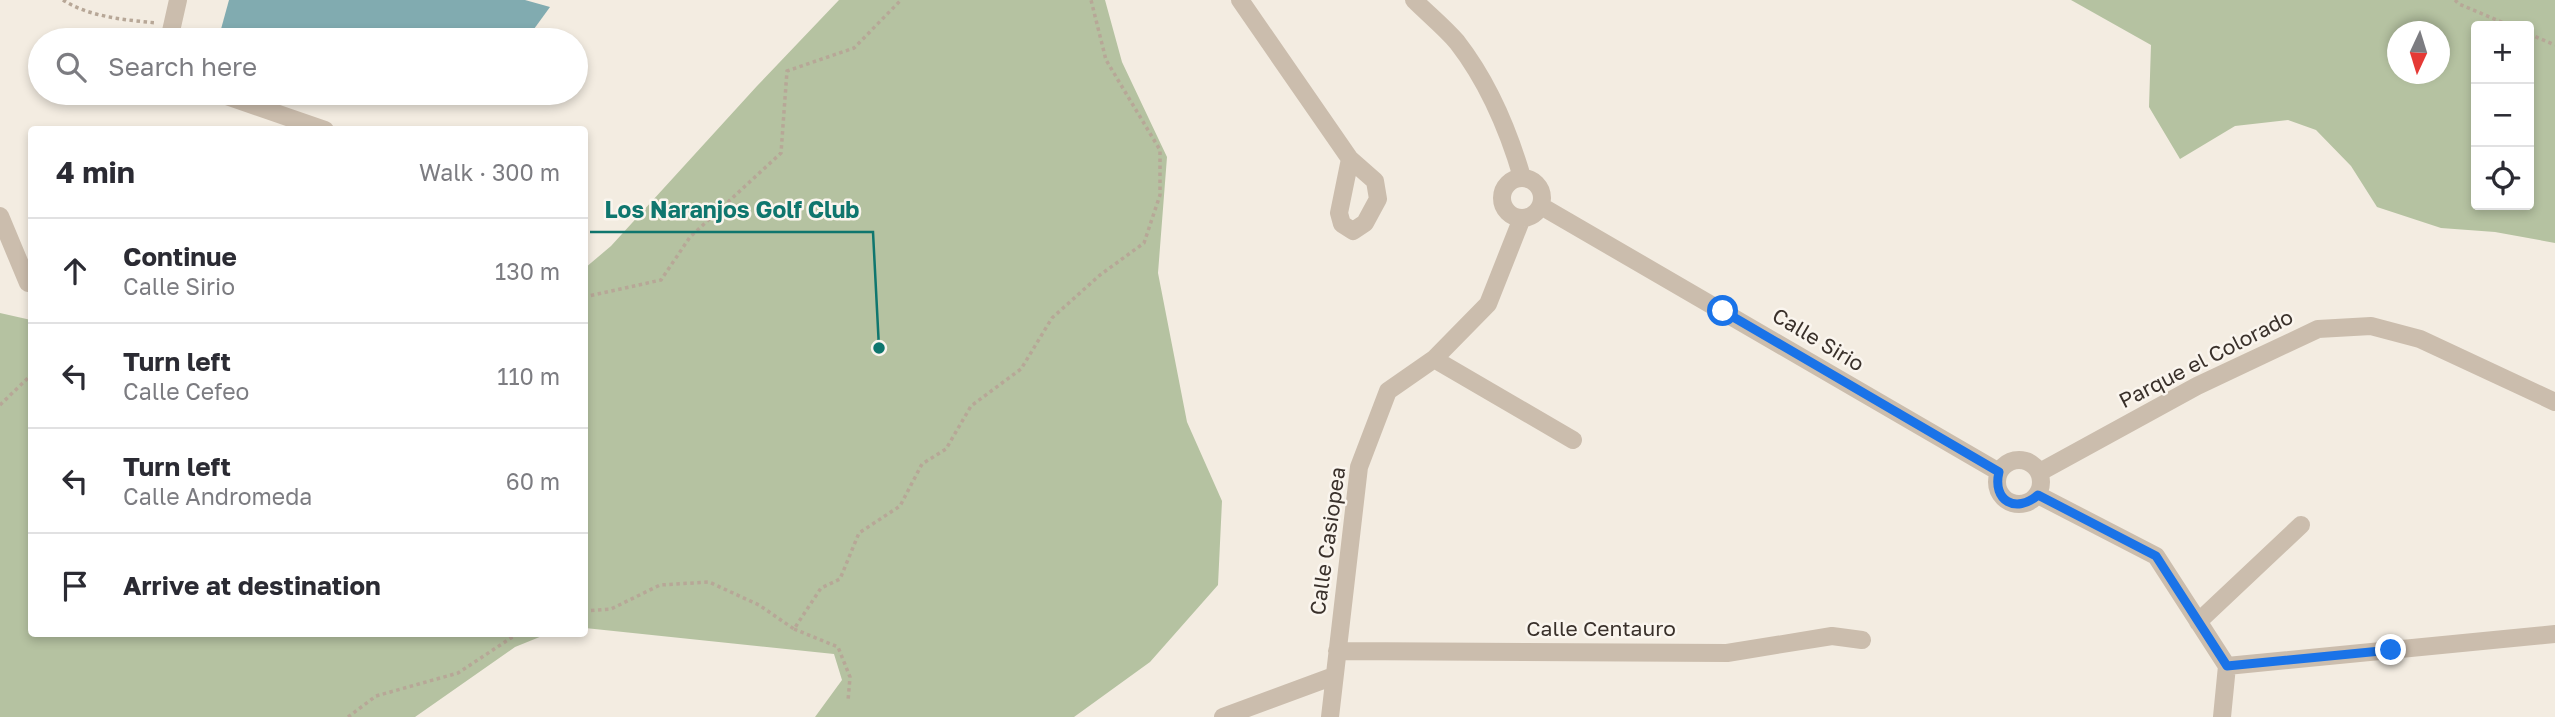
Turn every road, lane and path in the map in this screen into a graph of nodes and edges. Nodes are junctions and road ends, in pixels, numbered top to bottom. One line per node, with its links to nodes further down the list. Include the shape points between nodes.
1 (63, 0): 9 (path, via 73,7)
2 (178, 0): 10 (street)
3 (901, 0): 21 (path, via 854,48 787,71 781,153 690,237 661,280)
4 (1091, 0): 33 (path, via 1106,60 1160,150 1160,195 1144,243 1052,318 1021,369 971,406 946,449 922,464 900,506 859,533 840,579 821,587)
5 (1240, 0): 15 (street)
6 (1414, 0): 16 (street, via 1456,41 1494,99)
7 (2455, 0): 8 (path)
8 (2499, 21)
9 (156, 28)
10 (172, 28)
11 (2534, 36): 12 (path)
12 (2555, 45)
13 (252, 105): 14 (street)
14 (313, 126)
15 (1350, 159)
16 (1522, 177): 17 (street, via 1537,183); 19 (street, via 1507,183 1501,198 1508,213)
17 (1541, 206): 19 (street); 28 (street, Calle Sirio)
18 (0, 216): 20 (street)
19 (1522, 218): 22 (street, Calle Casiopea, via 1488,304)
20 (28, 283)
21 (588, 297)
22 (1434, 359): 26 (street); 37 (street, Calle Casiopea, via 1388,391 1359,467)
23 (28, 378): 25 (path)
24 (2555, 402): 27 (street, Parque el Colorado, via 2420,339 2371,326 2318,329 2197,386)
25 (0, 405)
26 (1573, 440)
27 (2039, 471): 28 (street, via 2024,460 2014,460); 29 (street, via 2042,484)
28 (1999, 472): 29 (street, via 1996,483 2007,502 2029,503)
29 (2038, 495): 32 (street, via 2156,556)
30 (2301, 525): 32 (street)
31 (588, 611): 33 (path, via 611,609 660,585 709,582 759,605)
32 (2199, 622): 38 (street)
33 (794, 629): 40 (path, via 838,648 850,677)
34 (2555, 634): 38 (street)
35 (512, 637): 41 (path, via 458,673 376,696)
36 (1862, 640): 37 (street, Calle Centauro, via 1832,636 1727,653)
37 (1337, 651): 39 (street, Calle Casiopea)
38 (2227, 666): 44 (street)
39 (1334, 676): 42 (street); 43 (street, Calle Casiopea)
40 (848, 701)
41 (348, 717)
42 (1223, 717)
43 (1330, 717)
44 (2222, 717)

